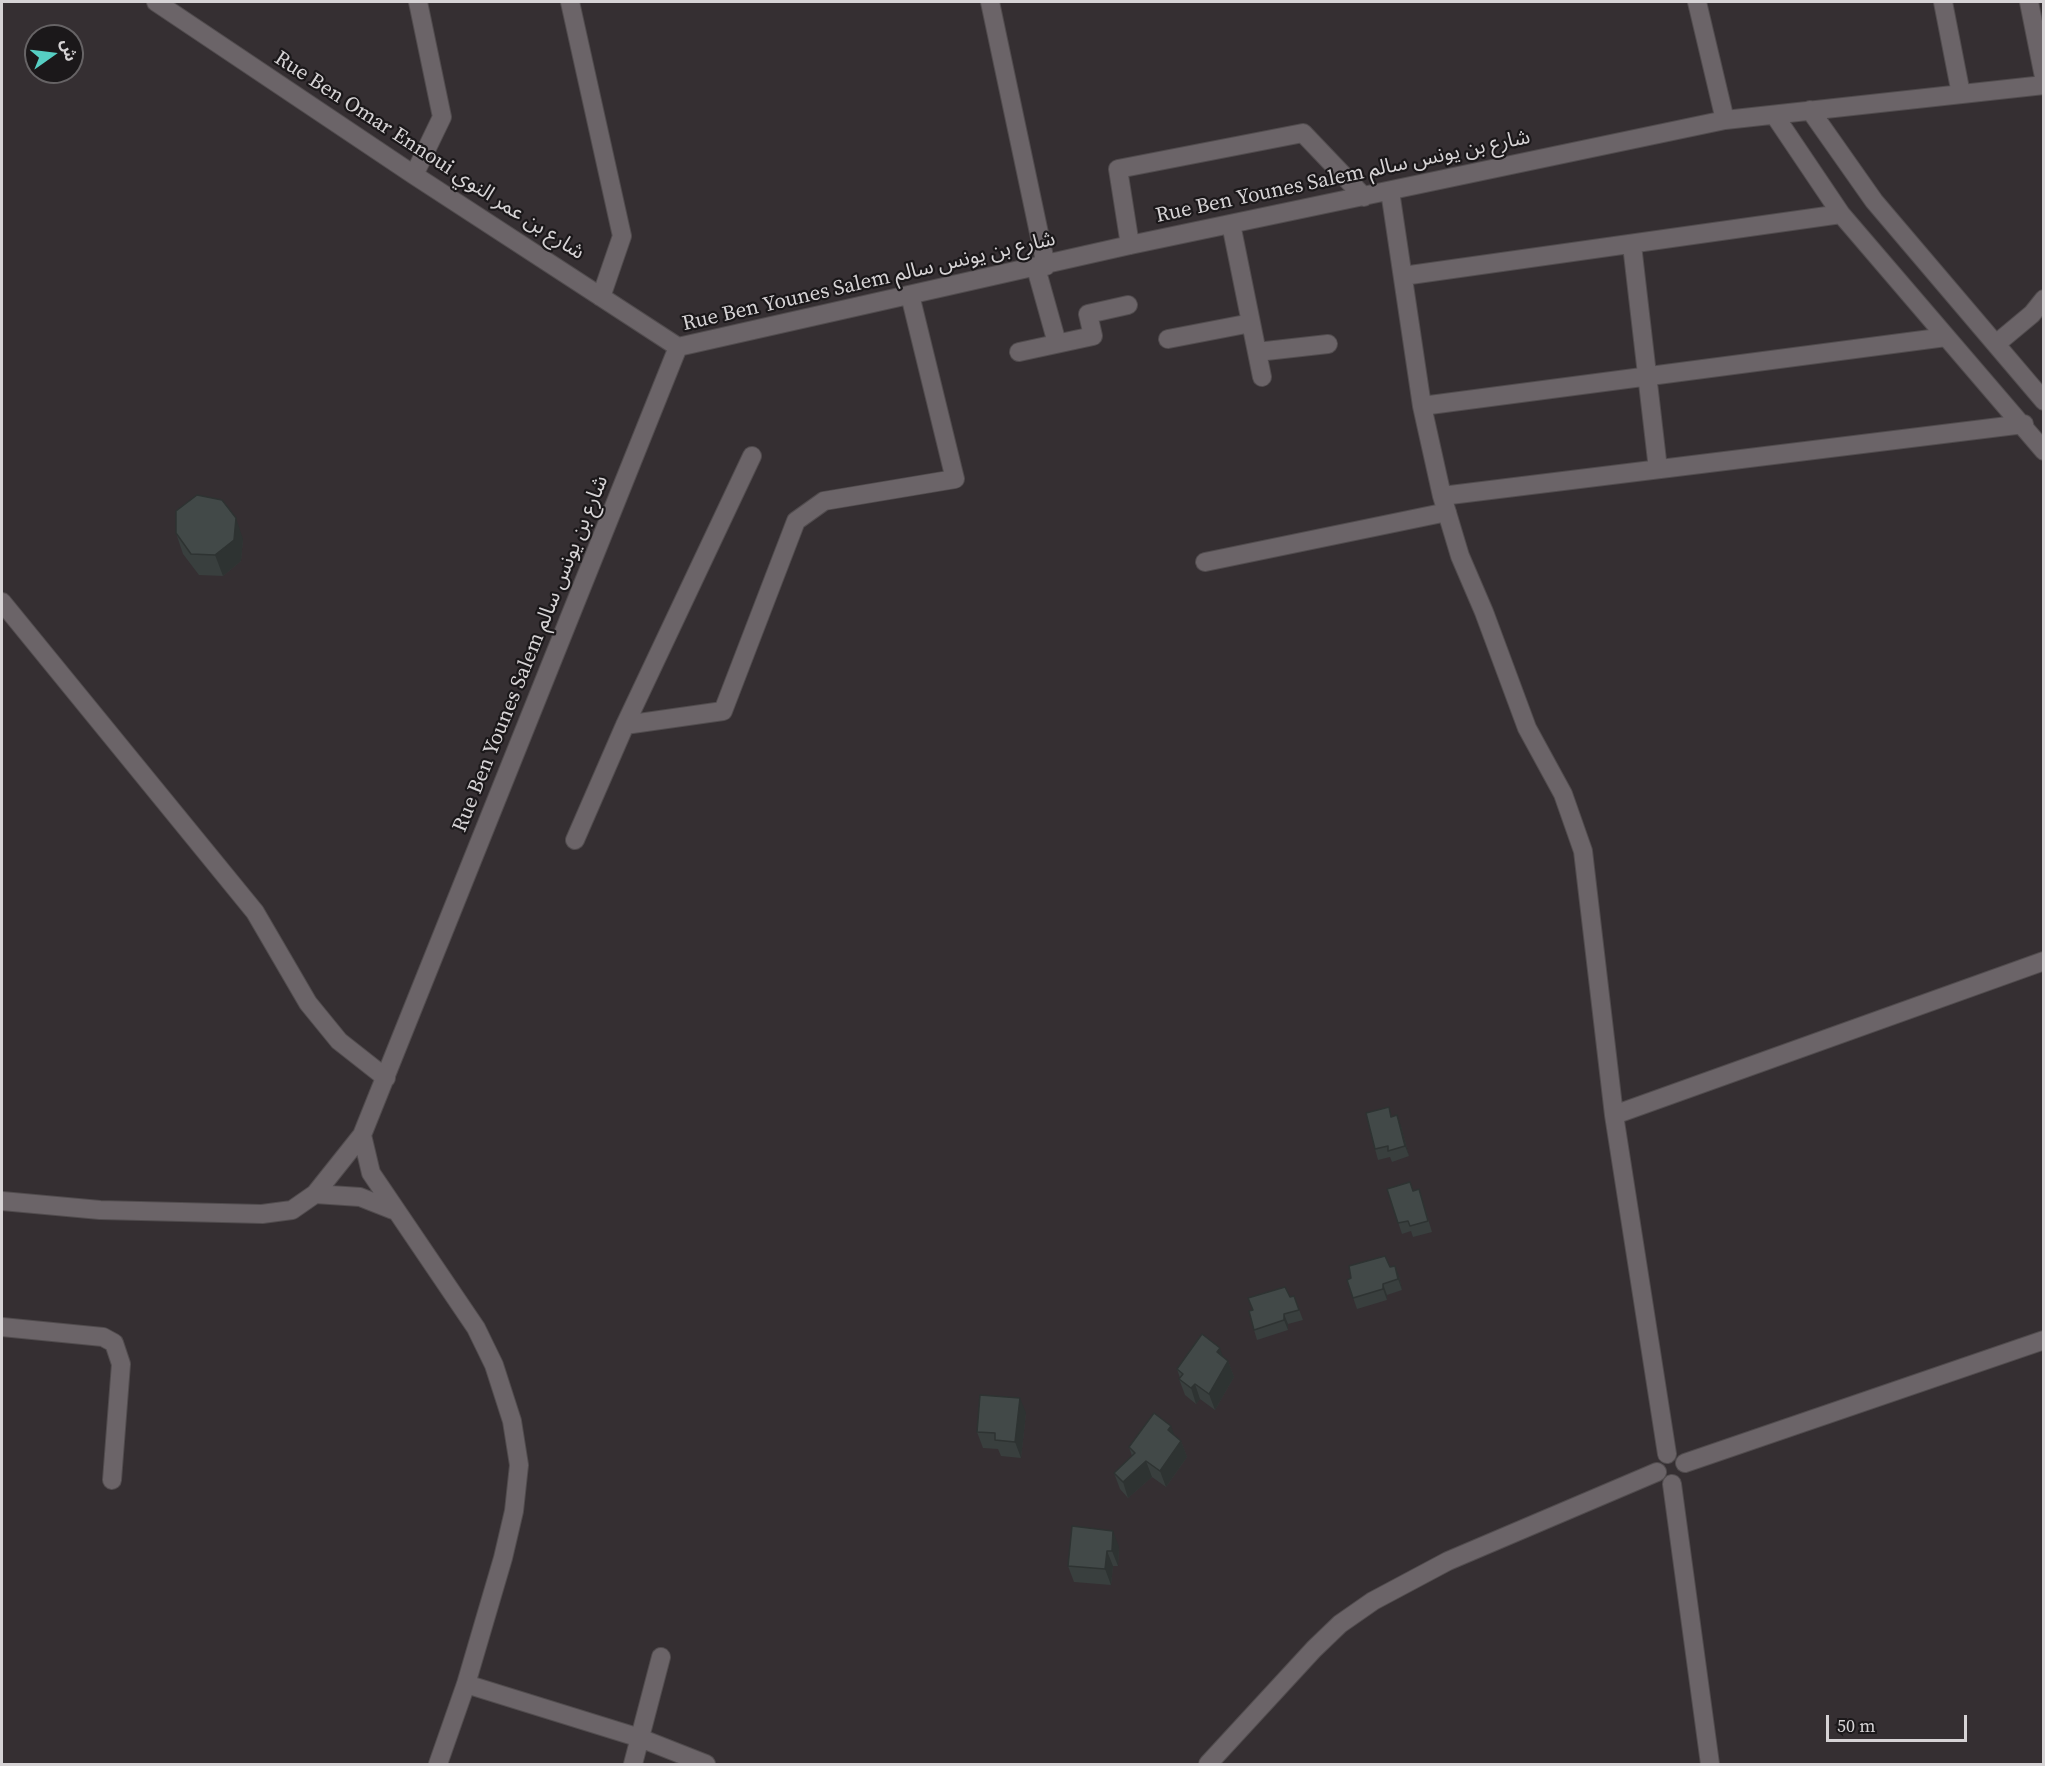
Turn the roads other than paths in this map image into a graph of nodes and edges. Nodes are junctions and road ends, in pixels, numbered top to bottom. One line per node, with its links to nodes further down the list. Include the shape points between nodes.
1 (156, 2): 14 (street, Rue Ben Omar Ennoui شارع بن عمر النوي)
2 (417, 2): 14 (street, via 442,117)
3 (570, 2): 24 (street, via 622,236)
4 (990, 2): 21 (street)
5 (1697, 2): 13 (street)
6 (1943, 2): 10 (street)
7 (2029, 2): 8 (street)
8 (2043, 77)
9 (2043, 85): 10 (street, Rue Ben Younes Salem شارع بن يونس سالم)
10 (1961, 94): 11 (street, Rue Ben Younes Salem شارع بن يونس سالم)
11 (1810, 110): 12 (street, Rue Ben Younes Salem شارع بن يونس سالم); 32 (street, via 1874,201)
12 (1774, 116): 13 (street, Rue Ben Younes Salem شارع بن يونس سالم); 17 (street)
13 (1725, 120): 15 (street, Rue Ben Younes Salem شارع بن يونس سالم)
14 (414, 175): 24 (street, Rue Ben Omar Ennoui شارع بن عمر النوي)
15 (1390, 191): 16 (street, Rue Ben Younes Salem شارع بن يونس سالم); 22 (street)
16 (1364, 197): 18 (street, Rue Ben Younes Salem شارع بن يونس سالم); 19 (street, via 1303,133 1118,170)
17 (1841, 214): 20 (street); 28 (street)
18 (1231, 224): 19 (street, Rue Ben Younes Salem شارع بن يونس سالم); 27 (street)
19 (1130, 245): 21 (street, Rue Ben Younes Salem شارع بن يونس سالم)
20 (1632, 245): 22 (street); 36 (street)
21 (1041, 267): 23 (street, Rue Ben Younes Salem شارع بن يونس سالم); 30 (street)
22 (1403, 276): 39 (street)
23 (910, 295): 33 (street, Rue Ben Younes Salem شارع بن يونس سالم); 47 (street, via 954,479 824,501 796,521 723,711)
24 (601, 297): 33 (street, Rue Ben Omar Ennoui شارع بن عمر النوي)
25 (2043, 299): 32 (street, via 2032,314)
26 (1128, 305): 30 (street, via 1088,314 1093,336)
27 (1251, 323): 29 (street); 35 (street)
28 (1946, 337): 36 (street); 40 (street)
29 (1168, 339)
30 (1056, 344): 34 (street)
31 (1328, 344): 35 (street)
32 (1996, 344): 38 (street)
33 (678, 347): 50 (street, Rue Ben Younes Salem شارع بن يونس سالم)
34 (1019, 352)
35 (1257, 352): 37 (street)
36 (1646, 375): 39 (street); 43 (street)
37 (1262, 377)
38 (2043, 401)
39 (1422, 406): 44 (street)
40 (2024, 424): 41 (street); 43 (street)
41 (2043, 451)
42 (752, 456): 47 (street)
43 (1658, 469): 44 (street)
44 (1444, 504): 45 (street); 51 (street, via 1460,556 1527,728 1563,794 1583,852)
45 (1205, 562)
46 (2, 602): 50 (street, via 255,912 308,1003 339,1041)
47 (625, 725): 48 (street)
48 (575, 840)
49 (2043, 962): 51 (street)
50 (386, 1078): 52 (street, Rue Ben Younes Salem شارع بن يونس سالم)
51 (1614, 1114): 58 (street)
52 (362, 1135): 53 (street, Rue Ben Younes Salem شارع بن يونس سالم); 55 (street, via 371,1173)
53 (315, 1194): 54 (street, Rue Ben Younes Salem شارع بن يونس سالم, via 292,1210 262,1214 100,1210); 55 (street, via 360,1197)
54 (2, 1201)
55 (393, 1210): 64 (street, via 477,1328 512,1421 519,1465 514,1511)
56 (2, 1327): 61 (street, via 103,1337 114,1343 121,1364)
57 (2043, 1340): 59 (street)
58 (1667, 1454): 59 (street, via 1680,1456); 60 (street, via 1659,1459)
59 (1685, 1463): 62 (street, via 1684,1477)
60 (1657, 1472): 62 (street, via 1662,1480); 69 (street, via 1448,1560 1373,1601 1314,1649)
61 (112, 1480)
62 (1672, 1484): 70 (street)
63 (661, 1657): 65 (street)
64 (466, 1683): 65 (street); 66 (street)
65 (640, 1738): 67 (street); 68 (street)
66 (438, 1764)
67 (633, 1764)
68 (706, 1764)
69 (1208, 1764)
70 (1710, 1764)

